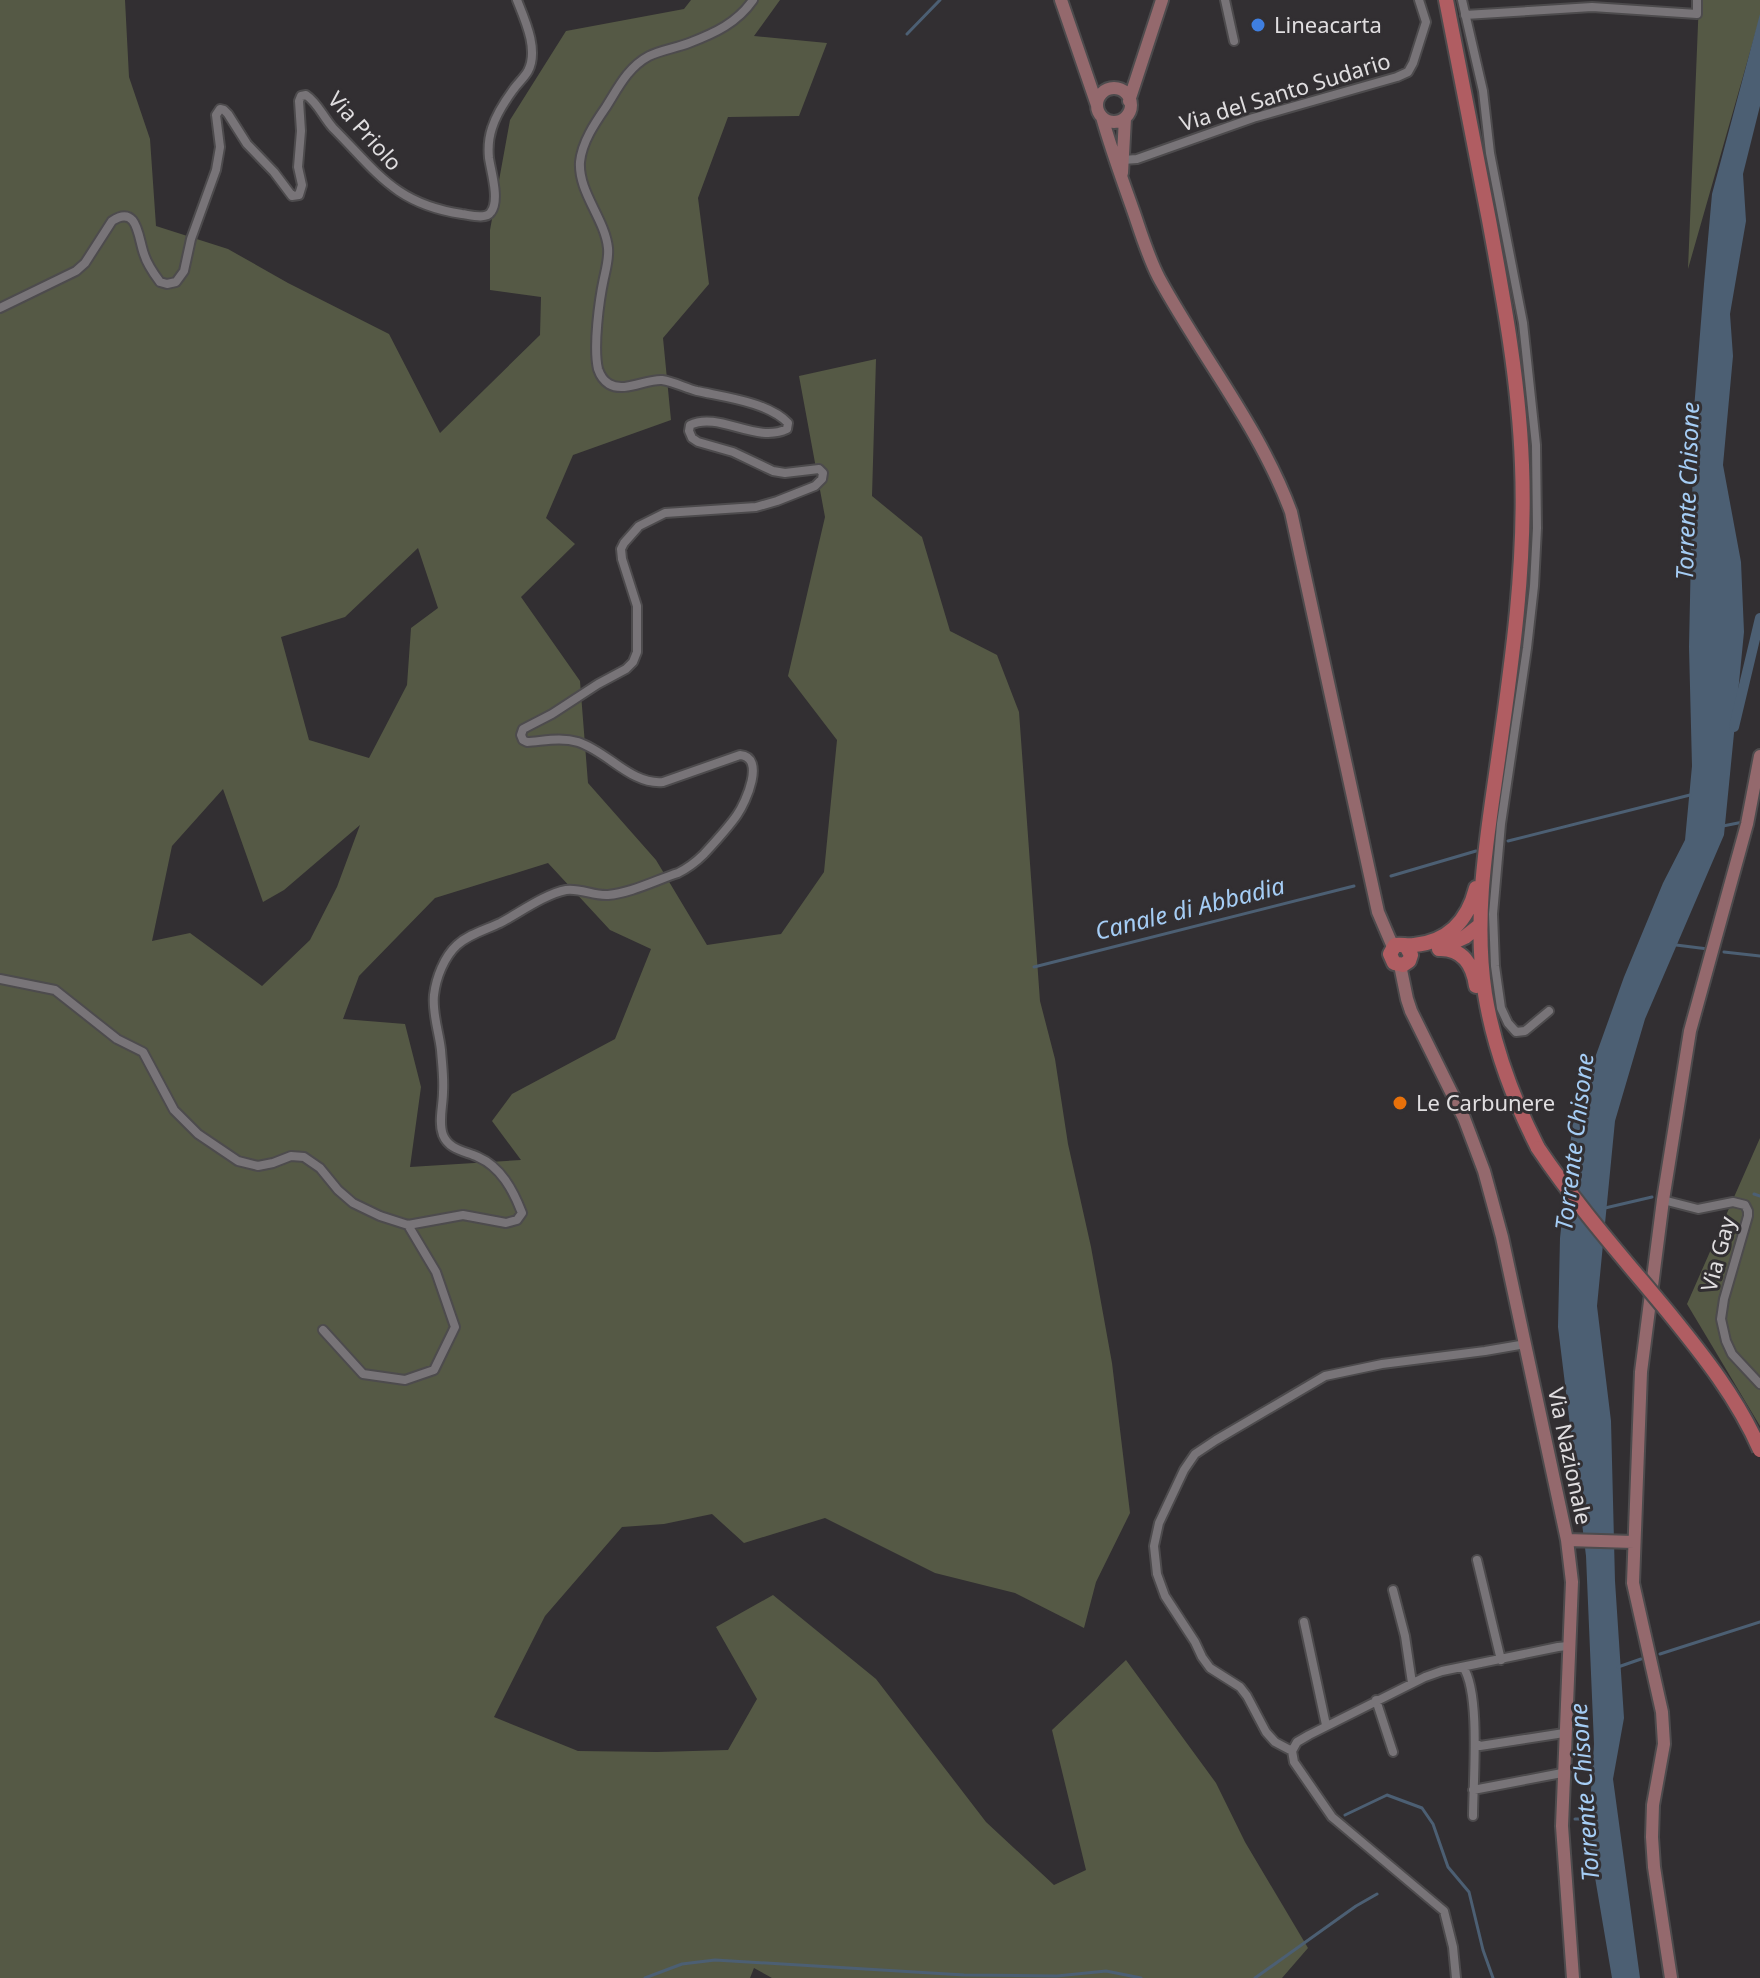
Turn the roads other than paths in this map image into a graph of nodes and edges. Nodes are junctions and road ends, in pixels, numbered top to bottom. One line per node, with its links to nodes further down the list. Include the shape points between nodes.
1 (517, 0): 20 (street, Via Priolo, via 532,59 491,129 494,198 489,215 459,214 395,190 306,95 299,101 301,191 292,196 220,109 216,170 176,282 160,282 144,256 135,224 119,217 76,271)
2 (753, 0): 30 (street, via 726,28 647,57 628,72 586,141 580,162 584,183 608,248 598,321 598,370 612,386 675,383 746,401 783,417 788,423 782,431 753,432 701,422 690,425 689,431 698,442 773,471 819,469 822,479 756,507 665,513 639,526 621,549 637,606 633,662 521,735 527,742 576,742 652,783 740,755 751,759 753,776 739,812 704,854 678,873 610,895 566,890 468,937 447,957 434,997 443,1137 493,1167 508,1182 522,1213 506,1223 463,1215)
3 (1061, 0): 13 (main road)
4 (1162, 0): 12 (main road)
5 (1225, 0): 11 (street)
6 (1419, 0): 18 (street, Via del Santo Sudario, via 1426,22 1408,72)
7 (1446, 0): 22 (main road, via 1503,295 1522,465 1515,641)
8 (1462, 0): 10 (street)
9 (1697, 0): 10 (street, via 1697,14 1592,7)
10 (1465, 15): 27 (street, via 1523,323 1536,445 1534,586 1501,824 1493,914 1495,966 1501,1008 1516,1032)
11 (1234, 41)
12 (1141, 64): 14 (main road); 15 (main road)
13 (1086, 75): 14 (main road, via 1096,85); 16 (main road)
14 (1112, 89): 15 (main road, via 1124,92); 16 (main road, via 1100,95)
15 (1129, 101): 17 (main road)
16 (1099, 111): 17 (main road, via 1106,120); 19 (main road, Via Nazionale)
17 (1125, 118): 18 (main road)
18 (1123, 160): 19 (main road)
19 (1122, 180): 25 (main road, Via Nazionale, via 1157,275 1264,450 1291,512 1378,912)
20 (0, 308)
21 (1760, 756): 29 (main road, via 1747,824 1690,1031)
22 (1484, 857): 23 (main road); 25 (main road, via 1474,896 1457,926)
23 (1480, 925): 24 (main road); 28 (main road, via 1489,1018)
24 (1439, 949): 25 (main road); 28 (main road, via 1455,951 1472,967 1502,1088)
25 (1402, 954): 32 (main road, Via Nazionale, via 1411,1011 1484,1171)
26 (0, 979): 30 (street, via 55,990 117,1039 143,1052 174,1110 230,1157 258,1166 304,1157 353,1203)
27 (1549, 1011)
28 (1524, 1120): 34 (main road, bridge, via 1583,1209 1699,1350)
29 (1663, 1200): 33 (street, Via Gay, via 1698,1209 1733,1202 1745,1205 1748,1216 1721,1319 1732,1354); 36 (main road, via 1641,1372)
30 (408, 1225): 31 (street, via 436,1272 455,1327 434,1370 405,1380 363,1374)
31 (323, 1330)
32 (1526, 1344): 35 (main road, Via Nazionale); 48 (street, via 1325,1376 1216,1440 1195,1454 1184,1470 1154,1546 1165,1596 1202,1657 1240,1687 1266,1732)
33 (1760, 1384)
34 (1760, 1450)
35 (1567, 1540): 36 (main road); 40 (main road, Via Nazionale, via 1572,1582)
36 (1634, 1542): 55 (main road, via 1636,1602 1662,1712 1664,1744 1652,1837)
37 (1477, 1560): 41 (street)
38 (1393, 1590): 43 (street)
39 (1304, 1622): 45 (street)
40 (1568, 1646): 41 (street); 46 (main road, Via Nazionale)
41 (1501, 1660): 42 (street)
42 (1463, 1667): 43 (street); 47 (street, via 1474,1707)
43 (1412, 1683): 44 (street)
44 (1376, 1700): 45 (street); 49 (street)
45 (1326, 1725): 48 (street, via 1297,1742)
46 (1564, 1733): 47 (street); 50 (main road, Via Nazionale)
47 (1475, 1743): 51 (street)
48 (1292, 1751): 53 (street, via 1332,1817 1444,1911)
49 (1393, 1752)
50 (1562, 1773): 51 (street); 54 (main road, Via Nazionale, via 1562,1851)
51 (1473, 1790): 52 (street)
52 (1473, 1816)
53 (1456, 1978)
54 (1573, 1978)
55 (1671, 1978)

